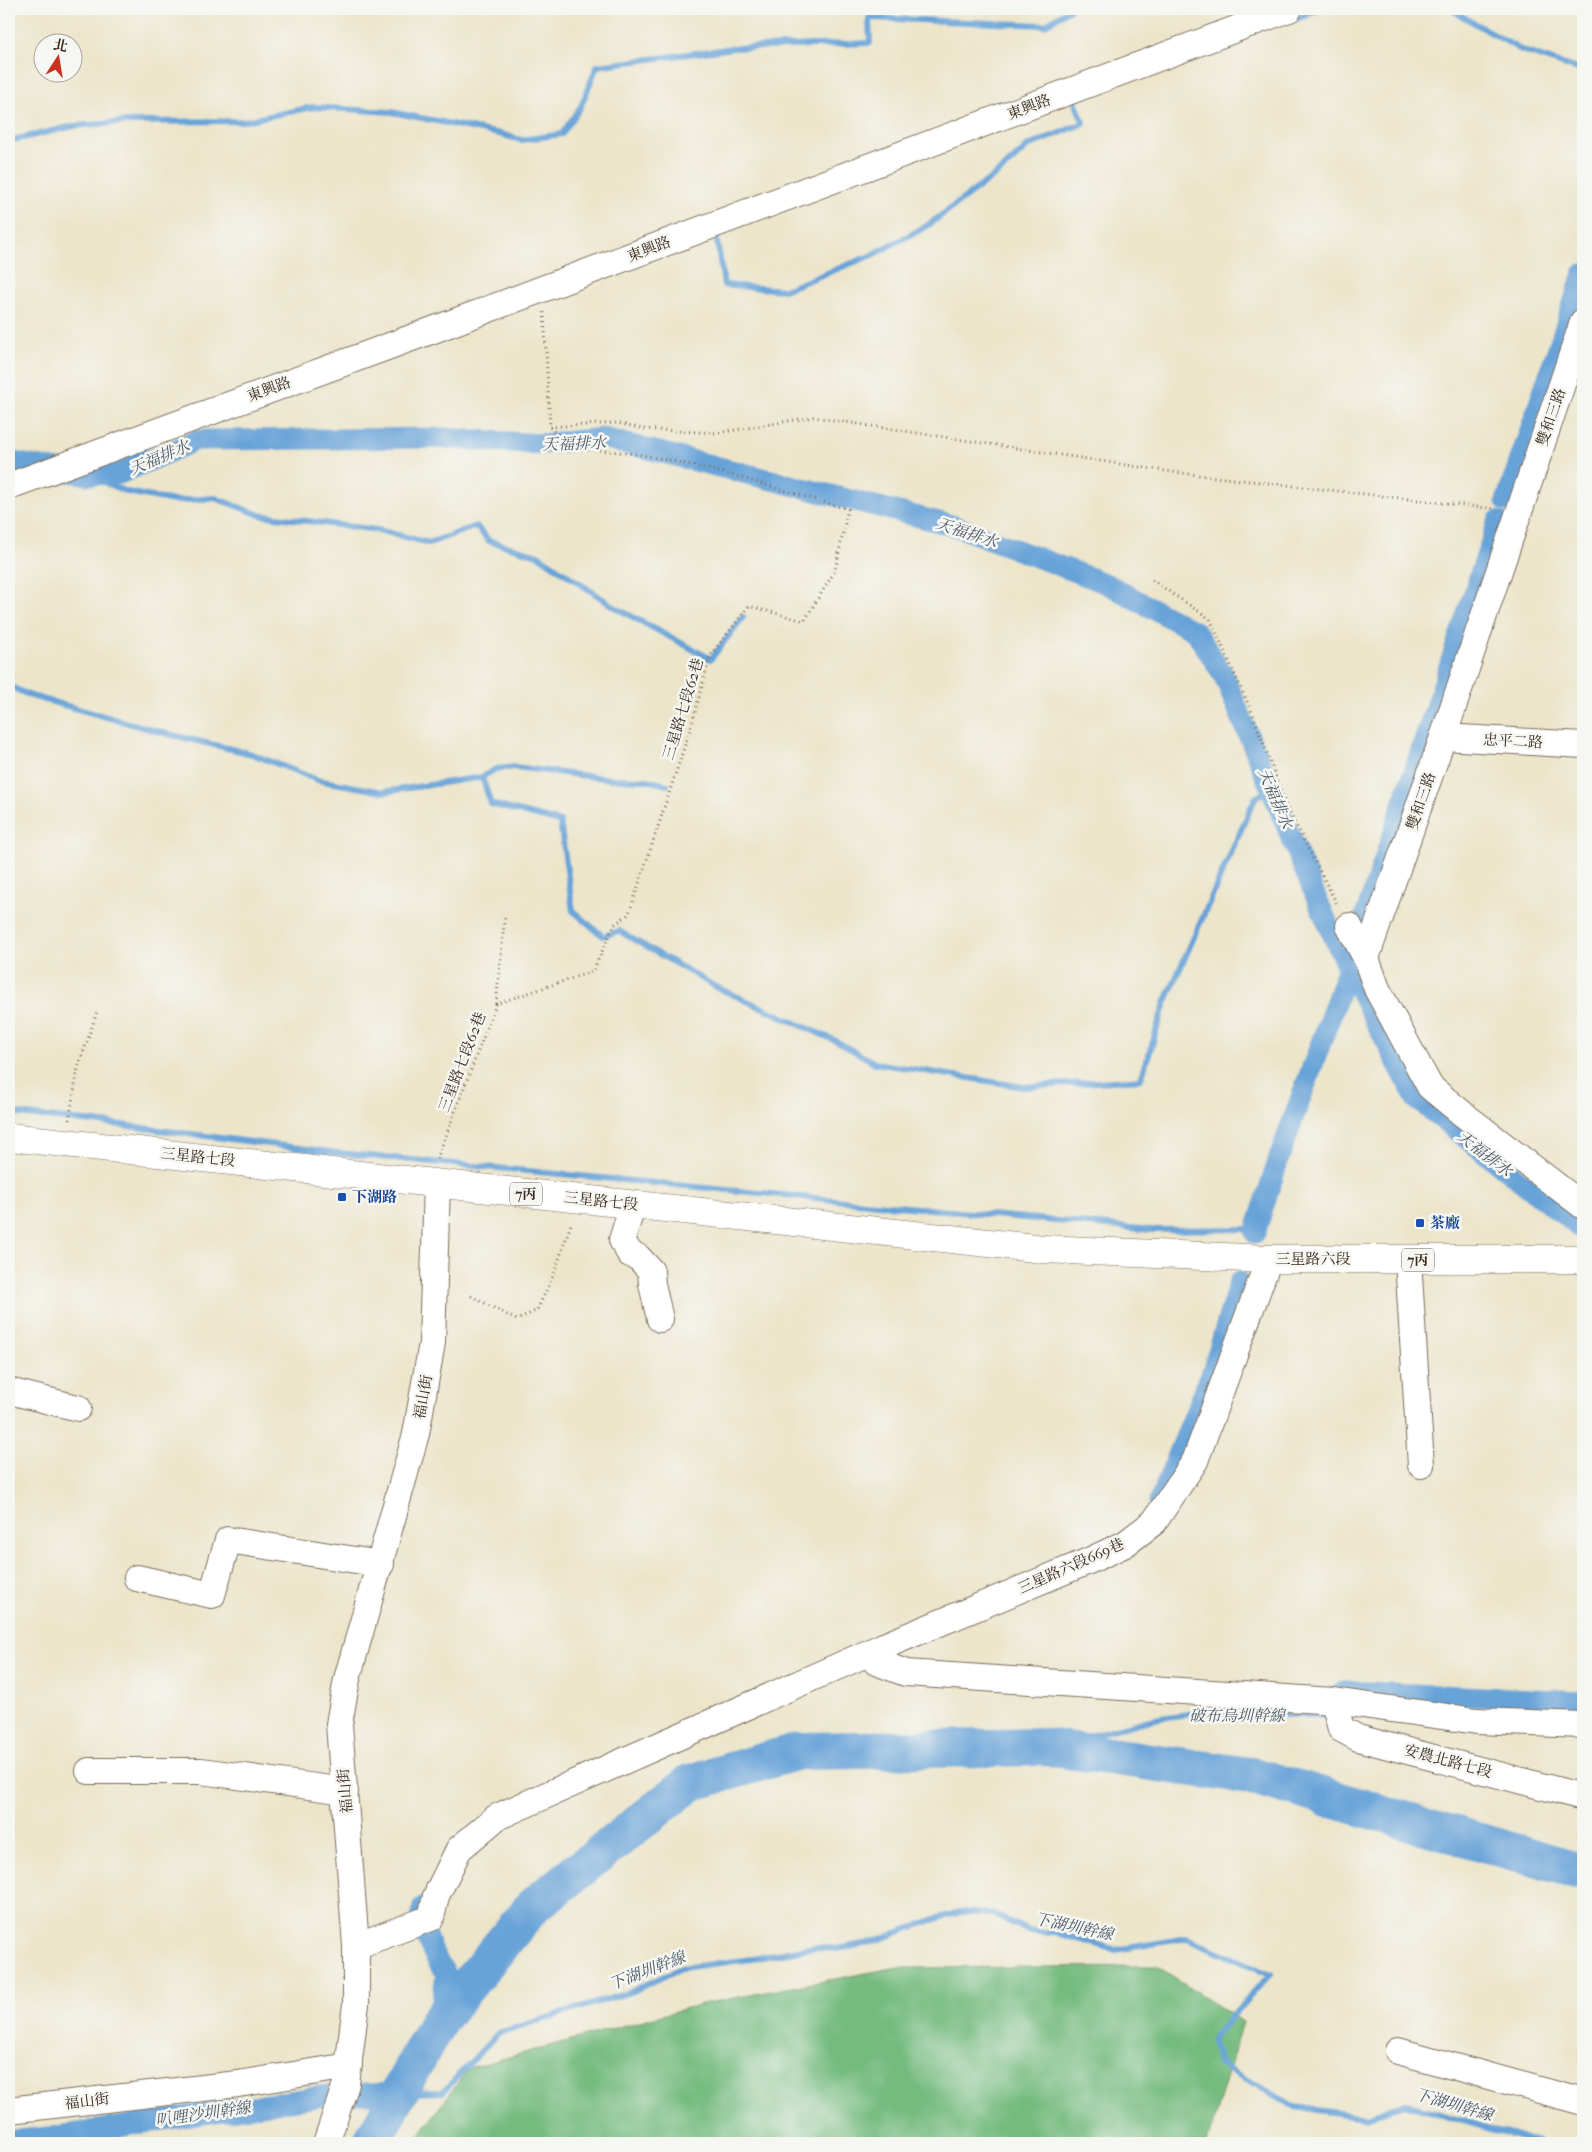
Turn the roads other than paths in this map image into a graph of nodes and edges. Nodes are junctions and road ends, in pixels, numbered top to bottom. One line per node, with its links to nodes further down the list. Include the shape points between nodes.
1 (1288, 9): 3 (street, 東興路)
2 (1583, 322): 4 (street, 雙和三路)
3 (9, 486)
4 (1443, 736): 5 (street, 忠平二路); 9 (street, 雙和三路, via 1357,943 1377,989 1430,1087)
5 (1583, 745)
6 (9, 1137): 7 (main road, 三星路七段 / 7丙)
7 (433, 1184): 8 (main road, 三星路七段 / 7丙); 18 (street, 福山街, via 432,1343 416,1434)
8 (633, 1204): 10 (main road, 三星路七段 / 7丙); 14 (street, via 622,1240 630,1254 638,1257 651,1271)
9 (1583, 1206)
10 (1044, 1249): 11 (main road, 三星路六段 / 7丙)
11 (1253, 1258): 13 (main road, 三星路六段 / 7丙); 20 (street, 三星路六段669巷, via 1195,1461 1154,1522 1125,1544 1091,1560)
12 (1583, 1259): 13 (main road, 三星路六段 / 7丙)
13 (1408, 1260): 17 (street)
14 (660, 1319)
15 (9, 1391): 16 (street)
16 (78, 1408)
17 (1421, 1465)
18 (381, 1564): 19 (street, via 228,1540 212,1595); 24 (street, 福山街, via 347,1679 339,1724)
19 (137, 1578)
20 (884, 1646): 21 (street, via 877,1652 876,1662 906,1673); 26 (street, 三星路六段669巷, via 497,1817 459,1849 424,1921)
21 (1334, 1701): 22 (street, via 1477,1721); 25 (street, 安農北路七段, via 1341,1729 1358,1738)
22 (1583, 1725)
23 (89, 1771): 24 (street, via 201,1771)
24 (345, 1792): 26 (street, 福山街)
25 (1583, 1797)
26 (356, 1946): 28 (street, 福山街, via 356,2004)
27 (1398, 2051): 29 (street)
28 (346, 2085): 30 (street, 福山街, via 238,2084); 31 (street)
29 (1583, 2102)
30 (9, 2110)
31 (326, 2143)

